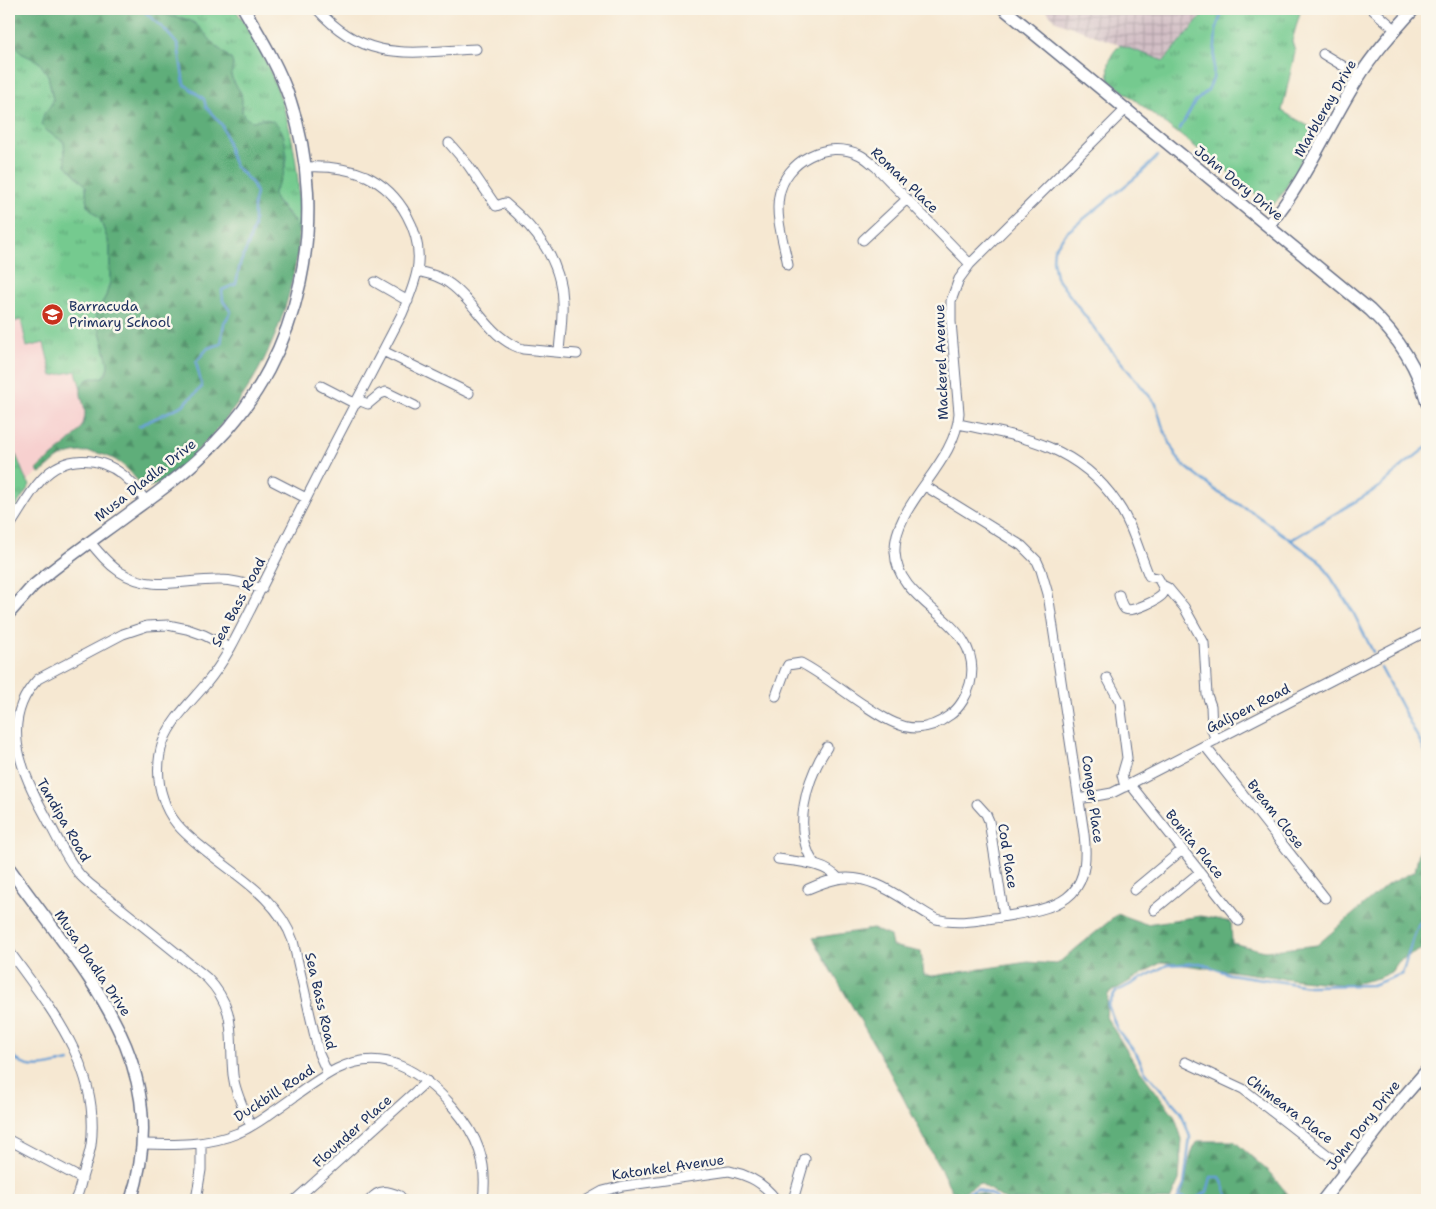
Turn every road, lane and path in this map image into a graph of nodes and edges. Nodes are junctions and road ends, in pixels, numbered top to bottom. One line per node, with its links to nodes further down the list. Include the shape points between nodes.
1 (244, 9): 12 (street, Musa Dladla Drive, via 285,87)
2 (317, 9): 7 (street, via 338,30 376,48 401,52)
3 (1004, 9): 10 (street, John Dory Drive)
4 (1372, 9): 6 (street)
5 (1414, 9): 6 (street, Marbleray Drive)
6 (1396, 30): 9 (street, Marbleray Drive)
7 (476, 49)
8 (1323, 54): 9 (street)
9 (1360, 76): 14 (street, Marbleray Drive, via 1298,184)
10 (1126, 109): 14 (street, John Dory Drive); 16 (street, Mackerel Avenue)
11 (449, 142): 22 (street, via 496,206 505,203 533,229 548,251 562,293)
12 (306, 167): 18 (street, Sea Bass Road, via 339,168 366,176 385,189 403,208 413,229); 33 (street, Musa Dladla Drive, via 308,217 304,263 292,314 274,360 250,400 215,444)
13 (907, 198): 15 (street); 16 (street, Roman Place); 17 (street, Roman Place, via 859,154 829,150 804,158 785,178 779,196 779,218)
14 (1268, 226): 27 (street, John Dory Drive, via 1390,330 1414,367)
15 (862, 240)
16 (970, 264): 29 (street, Mackerel Avenue, via 959,279 951,301)
17 (788, 265)
18 (417, 271): 20 (street, Sea Bass Road); 22 (street, via 452,285 490,328 514,346)
19 (375, 282): 20 (street)
20 (408, 301): 21 (street, Sea Bass Road)
21 (383, 351): 25 (street); 26 (street, Sea Bass Road)
22 (559, 352): 23 (street)
23 (577, 354)
24 (321, 386): 26 (street)
25 (469, 393)
26 (357, 402): 28 (street, via 368,404 386,392); 32 (street, Sea Bass Road)
27 (1427, 403)
28 (415, 406)
29 (958, 424): 31 (street, Mackerel Avenue); 36 (street, via 1035,441 1070,457 1098,480 1117,503 1149,576 1158,578)
30 (273, 482): 32 (street)
31 (925, 486): 43 (street, Mackerel Avenue, via 898,529 895,557 908,586 947,622 970,654 969,688 959,706 936,723 918,728 905,727 887,721 801,663 794,663 784,671); 48 (street, Conger Place, via 1022,546 1037,561 1048,594)
32 (306, 498): 37 (street, Sea Bass Road)
33 (146, 501): 34 (street, via 125,476 109,466 92,461 72,462 44,478); 35 (street, Musa Dladla Drive)
34 (9, 527)
35 (90, 542): 37 (street, via 112,566 147,584 220,580); 39 (street, Musa Dladla Drive, via 40,580)
36 (1161, 585): 38 (street, via 1164,592 1161,597 1129,610 1124,608); 44 (street, via 1168,588 1184,606 1204,643 1207,695)
37 (262, 588): 41 (street, Sea Bass Road)
38 (1119, 595)
39 (9, 613)
40 (1427, 631): 44 (street, Galjoen Road)
41 (230, 648): 65 (street, Sea Bass Road, via 219,667 168,731 160,754 161,790 179,827 261,894 286,925 293,941 319,1054); 67 (street, Tandipa Road, via 180,627 157,625 131,630 29,685 13,709 9,736 13,754 30,789 81,876 207,978 221,994 229,1012 235,1084)
42 (1108, 678): 47 (street, via 1120,702 1127,758 1122,775)
43 (776, 696)
44 (1216, 740): 45 (street, Galjoen Road)
45 (1205, 746): 47 (street, Galjoen Road); 58 (street, Bream Close)
46 (827, 747): 52 (street, via 817,764 803,810 806,845)
47 (1128, 786): 48 (street, Galjoen Road); 50 (street, Bonita Place)
48 (1079, 799): 60 (street, Conger Place, via 1087,854 1078,885 1055,905)
49 (977, 804): 60 (street, Cod Place, via 989,821)
50 (1182, 850): 54 (street, Bonita Place); 57 (street)
51 (778, 859): 52 (street)
52 (816, 865): 55 (street)
53 (9, 868): 69 (street, Musa Dladla Drive, via 99,994 119,1028 139,1090)
54 (1200, 872): 59 (street); 61 (street, Bonita Place)
55 (839, 879): 56 (street, Conger Place); 60 (street, Conger Place, via 857,878 870,882 946,922)
56 (808, 889)
57 (1134, 890)
58 (1325, 898)
59 (1154, 910)
60 (1004, 916)
61 (1239, 921)
62 (9, 951): 73 (street, via 64,1030 85,1075 92,1131)
63 (1186, 1062): 72 (street, Chimeara Place, via 1243,1089)
64 (1427, 1070): 72 (street, John Dory Drive)
65 (328, 1074): 66 (street, Duckbill Road, via 351,1064 376,1061 398,1064); 67 (street, Duckbill Road)
66 (427, 1081): 79 (street, Flounder Place); 81 (street, Duckbill Road, via 453,1107 473,1134 485,1174)
67 (252, 1126): 70 (street, Duckbill Road)
68 (9, 1140): 73 (street)
69 (142, 1144): 70 (street, Duckbill Road); 77 (street, Musa Dladla Drive)
70 (201, 1144): 78 (street)
71 (805, 1159): 84 (street)
72 (1347, 1170): 85 (street, John Dory Drive)
73 (82, 1179): 76 (street)
74 (405, 1188): 75 (street)
75 (400, 1198): 80 (street, via 382,1191)
76 (75, 1200)
77 (131, 1200)
78 (196, 1200)
79 (295, 1200)
80 (370, 1200)
81 (483, 1200)
82 (587, 1200): 83 (street, Katonkel Avenue, via 622,1186 729,1171 758,1182)
83 (776, 1200)
84 (794, 1200)
85 (1323, 1200)

